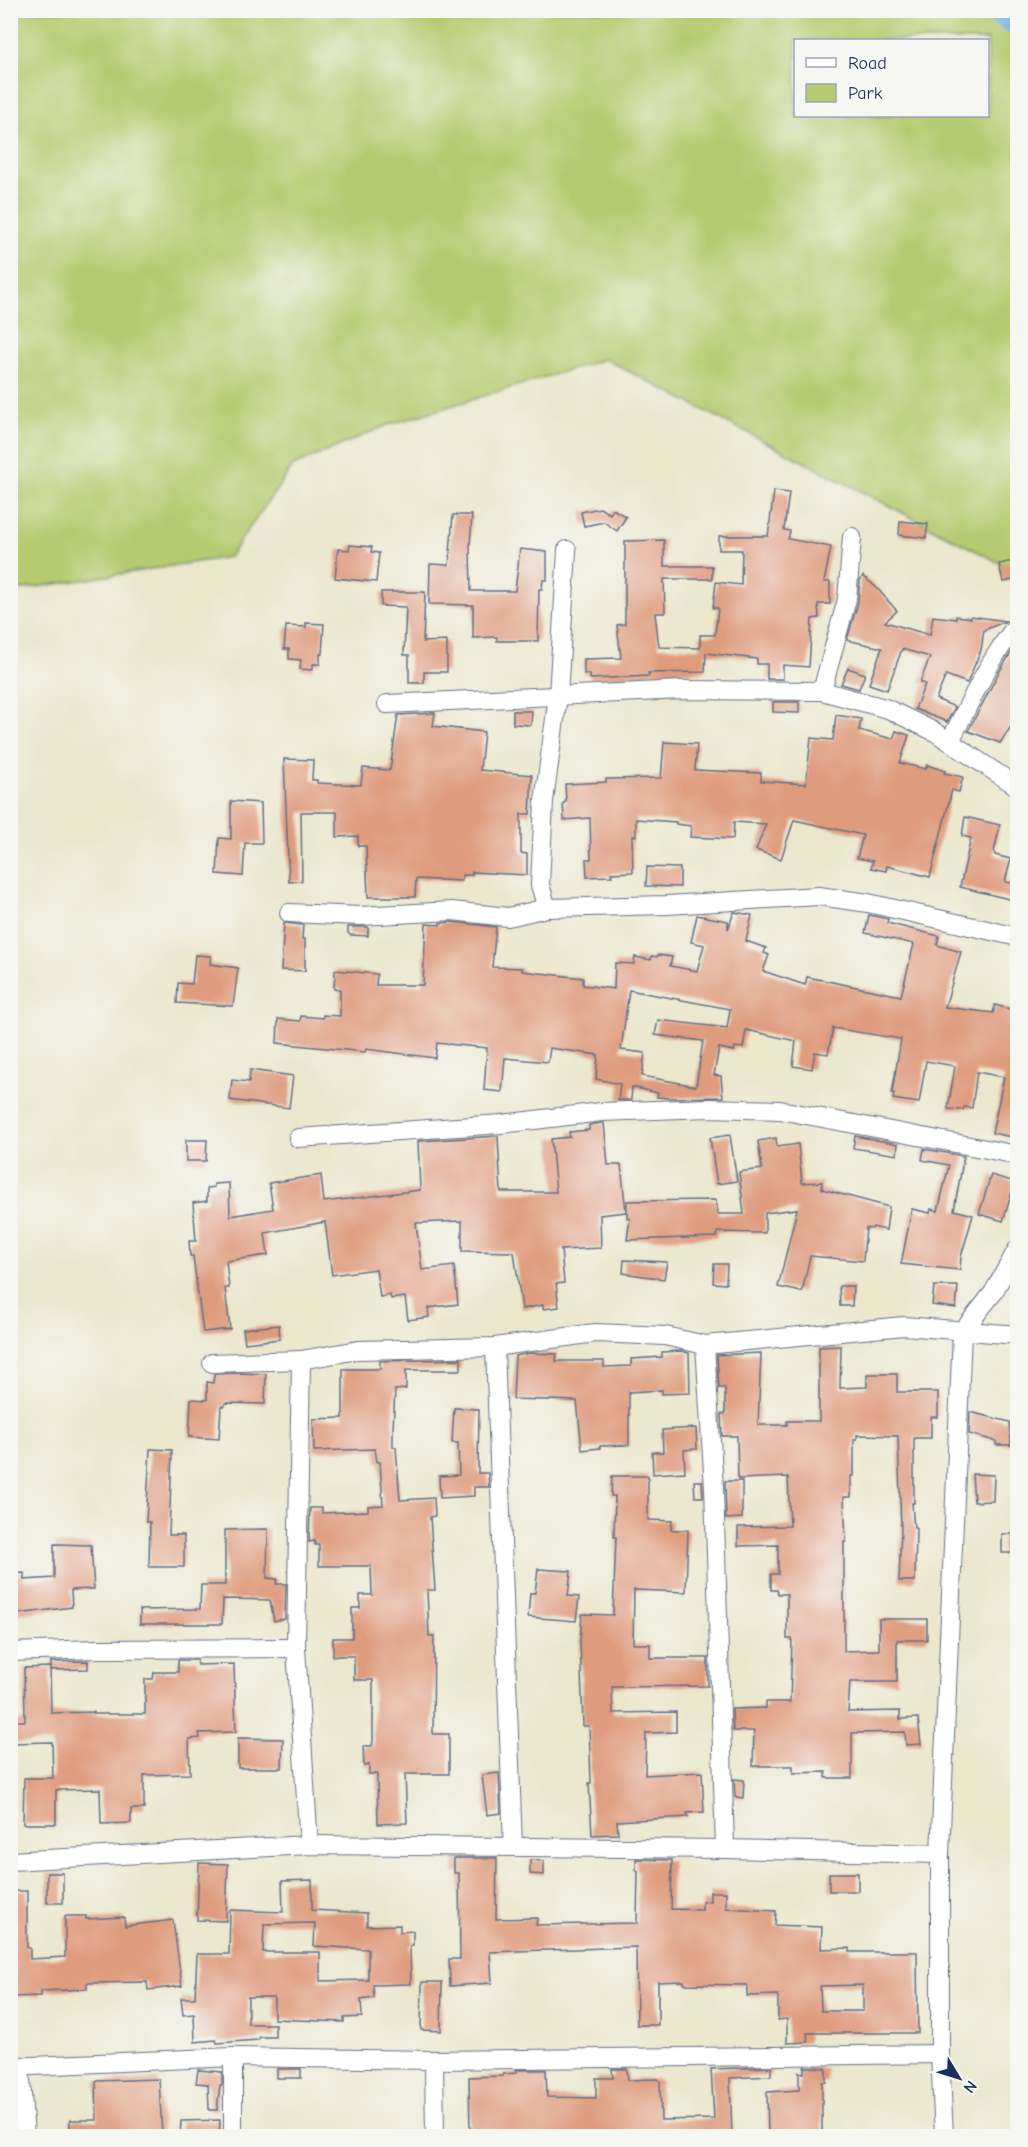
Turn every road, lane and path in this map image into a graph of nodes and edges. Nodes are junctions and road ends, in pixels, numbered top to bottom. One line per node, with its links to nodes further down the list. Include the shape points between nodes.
1 (852, 537): 4 (street, via 847,599)
2 (567, 550): 5 (street)
3 (1017, 624): 7 (street, via 1000,645)
4 (822, 691): 5 (street, via 682,690); 7 (street, via 888,709)
5 (558, 696): 6 (street); 9 (street, via 544,801 540,885)
6 (387, 704)
7 (950, 741): 8 (street)
8 (1017, 788)
9 (547, 908): 10 (street, via 508,916 452,910 360,916); 11 (street, via 819,896 868,903)
10 (289, 913)
11 (1017, 937)
12 (298, 1138): 13 (street, via 501,1124 602,1112 709,1108 780,1110)
13 (1017, 1155)
14 (1017, 1248): 15 (street, via 993,1293)
15 (962, 1332): 16 (street); 17 (street, via 904,1326); 26 (street)
16 (1017, 1335)
17 (705, 1345): 18 (street, via 665,1336 595,1333); 25 (street, via 714,1488)
18 (495, 1347): 19 (street, via 358,1350); 24 (street)
19 (301, 1360): 20 (street); 21 (street)
20 (212, 1364)
21 (296, 1648): 22 (street); 23 (street)
22 (10, 1652)
23 (309, 1845): 24 (street); 27 (street)
24 (513, 1847): 25 (street)
25 (725, 1849): 26 (street)
26 (940, 1854): 28 (street)
27 (10, 1861)
28 (940, 2054): 30 (street); 35 (street)
29 (233, 2057): 30 (street); 31 (street); 33 (street)
30 (434, 2060): 34 (street)
31 (15, 2067): 32 (street)
32 (25, 2136)
33 (233, 2136)
34 (435, 2136)
35 (944, 2136)

